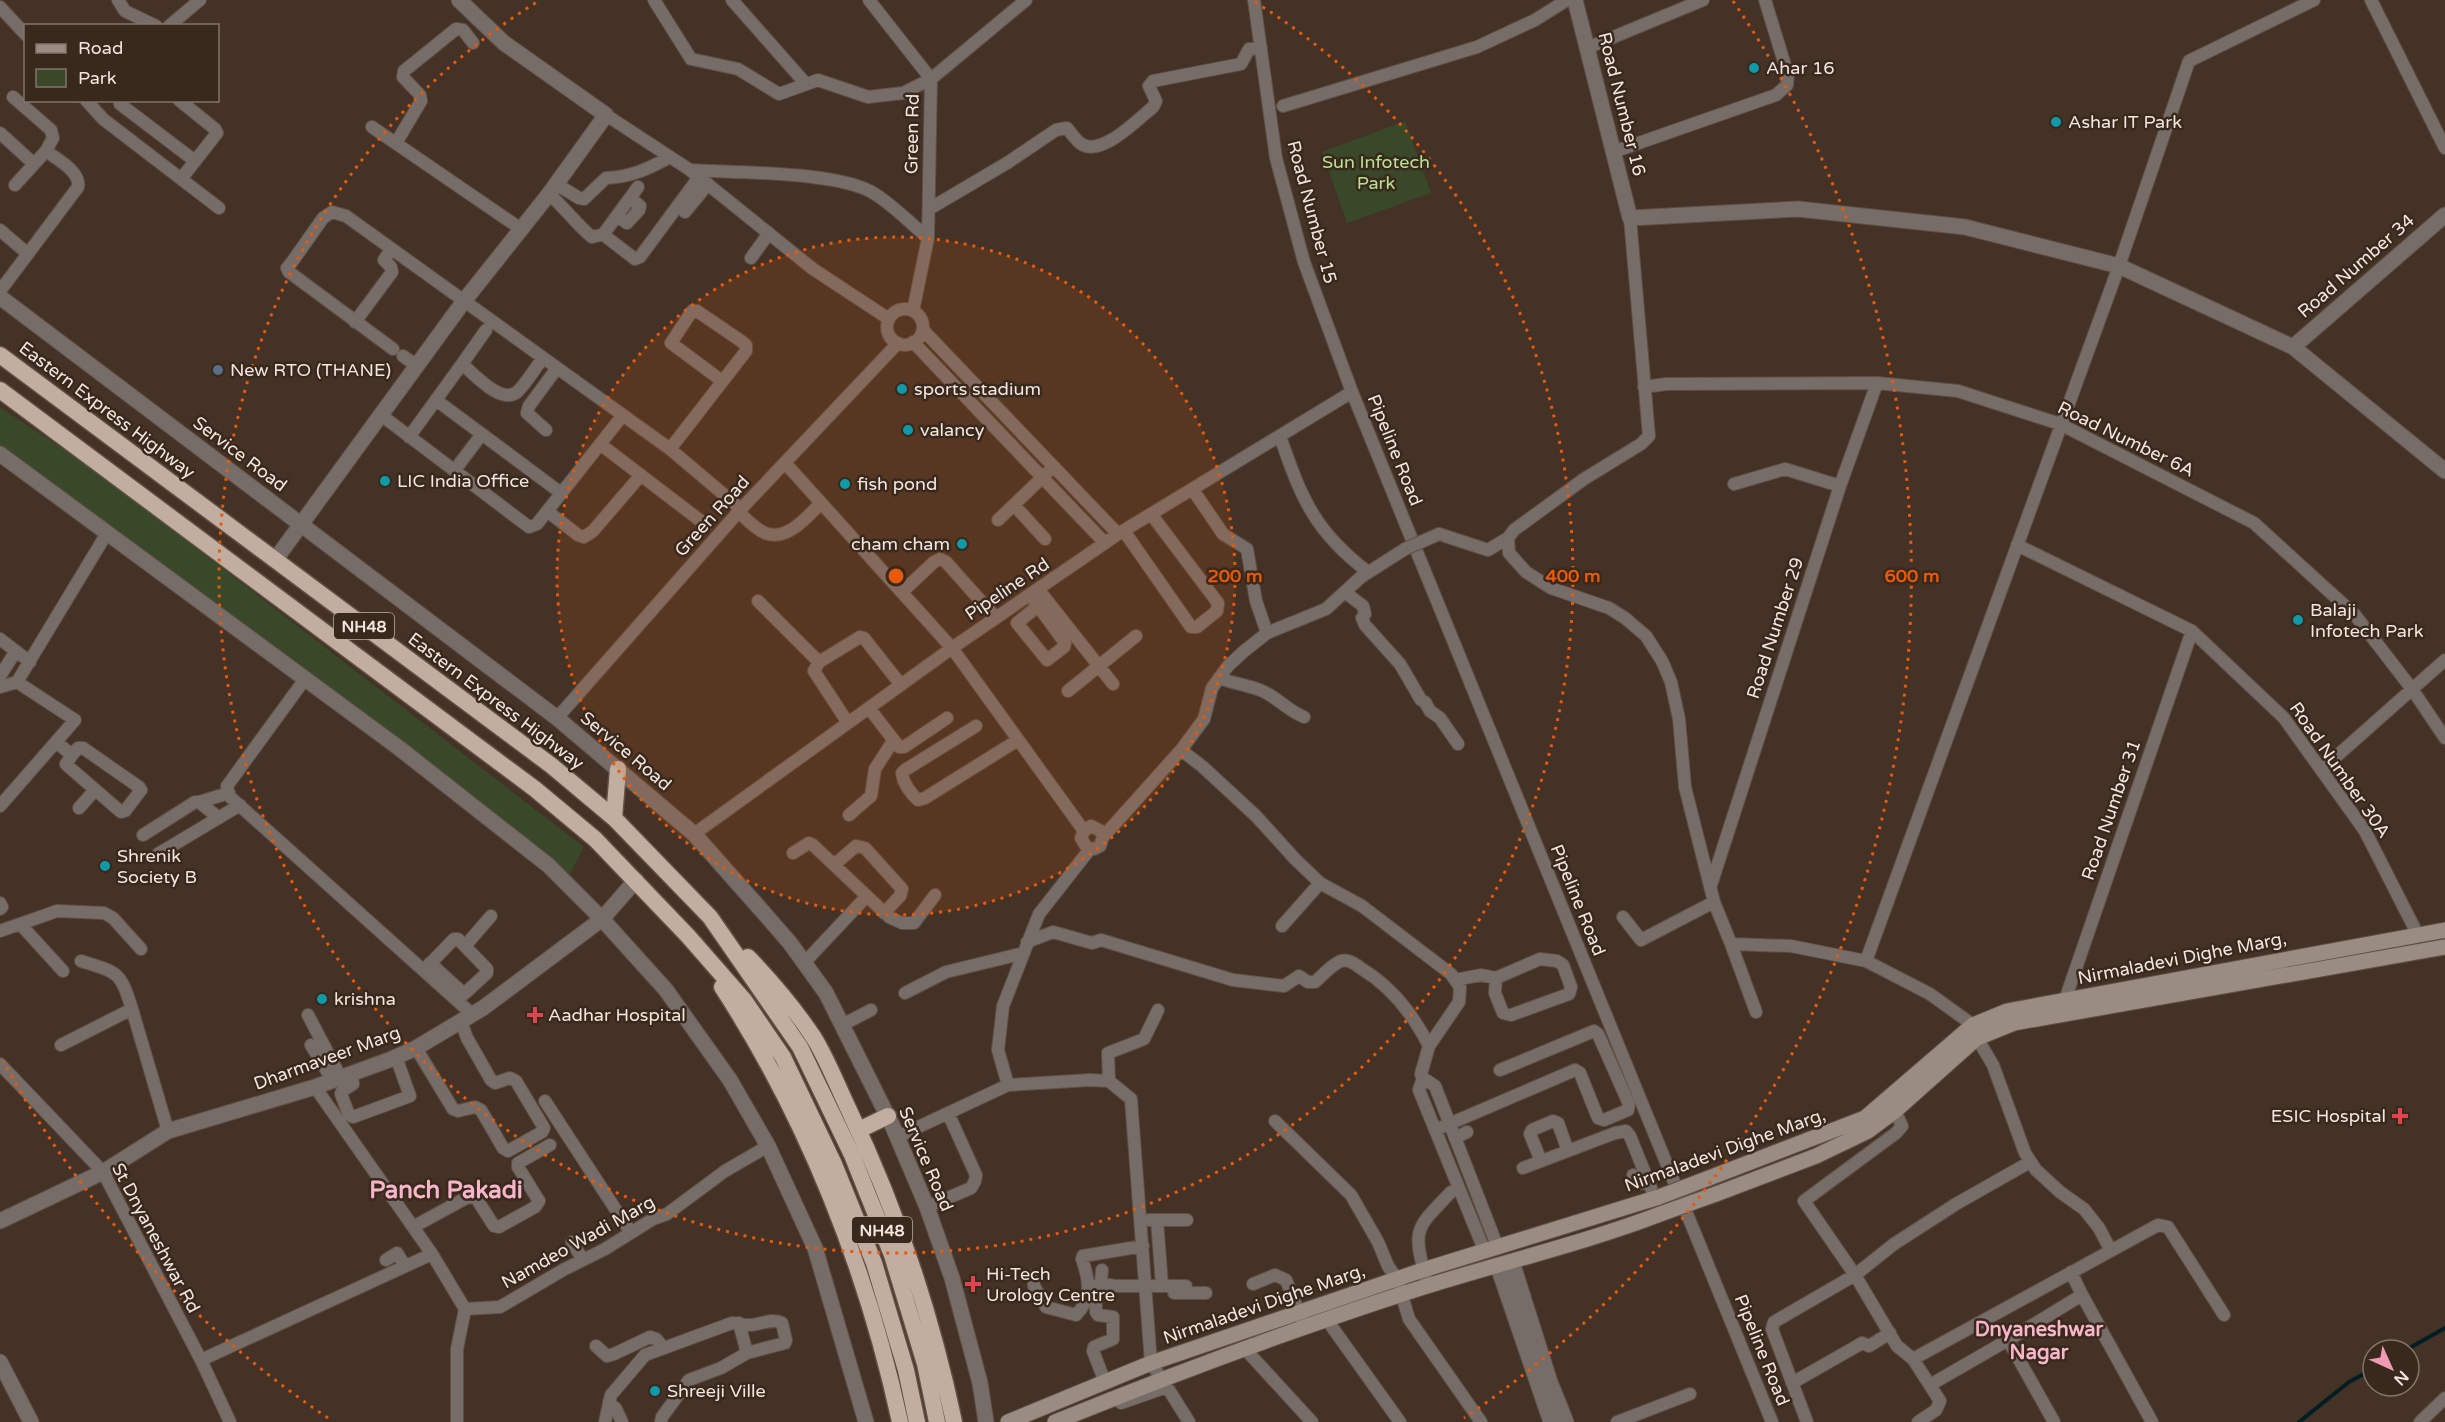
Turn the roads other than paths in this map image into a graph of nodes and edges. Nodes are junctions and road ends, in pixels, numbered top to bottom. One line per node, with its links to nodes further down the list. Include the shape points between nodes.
1 (118, 0): 16 (street, via 125,11)
2 (200, 0): 17 (street)
3 (459, 0): 29 (street, via 504,43)
4 (654, 0): 23 (street, via 691,59 738,69 779,94)
5 (732, 0): 23 (street)
6 (869, 0): 22 (street)
7 (1026, 0): 22 (street, Green Rd)
8 (1254, 0): 20 (street, Road Number 15)
9 (1567, 0): 28 (street, via 1477,47)
10 (1575, 0): 21 (street, Road Number 16)
11 (1703, 0): 21 (street)
12 (1765, 0): 36 (street, via 1788,85 1776,95)
13 (2314, 0): 58 (street, via 2189,61)
14 (2371, 0): 34 (street)
15 (0, 7): 18 (street)
16 (152, 24)
17 (171, 24)
18 (24, 33)
19 (473, 43): 33 (street, via 463,30 456,29 404,72 403,77 421,101)
20 (1261, 48): 46 (street, via 1249,49 1241,64 1152,81 1149,86 1156,101 1153,106 1115,138 1088,147 1067,128 1056,130); 79 (street, Road Number 15, via 1276,158 1304,262)
21 (1587, 48): 36 (street, Road Number 16)
22 (931, 79): 23 (street, via 903,93 868,97 818,80); 46 (street, Green Rd)
23 (806, 84)
24 (13, 97): 35 (street, via 51,130 53,138)
25 (88, 102): 30 (street)
26 (122, 102): 30 (street); 38 (street)
27 (181, 102): 38 (street, via 217,133)
28 (1283, 106)
29 (606, 115): 37 (street); 44 (street)
30 (106, 122): 41 (street)
31 (372, 127): 33 (street)
32 (0, 133): 39 (street)
33 (396, 143): 50 (street)
34 (2445, 148)
35 (46, 150): 39 (street); 56 (street, via 79,182)
36 (1613, 152): 49 (street, Road Number 16)
37 (670, 157): 40 (street); 44 (street, via 643,171 606,178 584,199)
38 (195, 161): 41 (street)
39 (34, 164): 42 (street)
40 (699, 177): 47 (street); 52 (street); 53 (street, via 640,257 635,259); 54 (street, via 807,177 853,184 875,194)
41 (181, 179): 45 (street)
42 (15, 185)
43 (638, 187): 53 (street)
44 (552, 189): 50 (street); 53 (street, via 570,207 575,222 592,237)
45 (219, 208)
46 (929, 209): 54 (street, Green Rd)
47 (685, 212)
48 (2445, 215): 69 (street, Road Number 34)
49 (1630, 218): 58 (street, via 1798,209 1965,227); 77 (street)
50 (521, 229): 61 (street)
51 (0, 230): 56 (street)
52 (769, 233): 57 (street); 63 (street, via 813,269)
53 (605, 234)
54 (928, 238): 62 (street, Green Rd)
55 (391, 249): 61 (street); 64 (street, via 384,260 392,272); 64 (street, via 346,216 332,212 323,218 287,268)
56 (28, 254): 59 (street)
57 (751, 258)
58 (2119, 266): 69 (street); 83 (street)
59 (0, 291)
60 (0, 297): 109 (street, Service Road)
61 (464, 301): 71 (street); 73 (street)
62 (913, 311): 63 (street, via 902,309); 66 (street, via 921,318)
63 (889, 319): 68 (street, via 888,332)
64 (355, 322): 73 (street)
65 (486, 330): 72 (street)
66 (923, 330): 67 (street); 92 (street)
67 (913, 342): 68 (street); 96 (street)
68 (898, 343): 91 (street, Green Road)
69 (2293, 347): 94 (street)
70 (0, 355): 117 (highway, Eastern Express Highway / NH48)
71 (543, 358): 72 (street, via 516,393 507,396 499,395); 74 (street)
72 (462, 364): 80 (street)
73 (417, 366): 81 (street)
74 (557, 368): 82 (street); 84 (street, via 527,413)
75 (722, 381): 75 (street, via 746,351 746,345 692,311 671,343); 89 (street)
76 (1877, 383): 77 (street, Road Number 6A); 83 (street, Road Number 6A, via 1958,391); 98 (street, Road Number 29)
77 (1644, 387): 113 (street, via 1649,429 1646,440 1537,513)
78 (0, 390): 176 (highway, NH48, via 535,789 595,839)
79 (1352, 392): 86 (street, Pipeline Rd); 329 (street, Pipeline Road)
80 (436, 400): 85 (street); 87 (street)
81 (381, 415): 87 (street); 109 (street)
82 (623, 415): 88 (street); 89 (street)
83 (2060, 424): 116 (street); 142 (street, Road Number 6A, via 2254,523 2355,615)
84 (546, 430)
85 (482, 434): 93 (street); 101 (street)
86 (1280, 436): 99 (street); 100 (street, Pipeline Rd)
87 (409, 437): 93 (street)
88 (600, 444): 95 (street); 101 (street)
89 (670, 449): 106 (street)
90 (0, 454): 112 (street)
91 (786, 464): 103 (street); 106 (street, Green Road)
92 (1054, 466): 96 (street); 111 (street)
93 (454, 471): 105 (street, via 526,526 537,524)
94 (2445, 471)
95 (641, 475): 105 (street, via 584,537); 110 (street)
96 (1042, 477): 104 (street); 115 (street)
97 (1734, 484): 98 (street, via 1785,469)
98 (1840, 486): 178 (street, Road Number 29)
99 (1300, 488): 102 (street, via 1305,488 1313,502); 118 (street, via 1327,535)
100 (1193, 490): 107 (street, Pipeline Rd); 126 (street, via 1223,534 1247,549)
101 (561, 493): 105 (street)
102 (1321, 499)
103 (821, 503): 106 (street, via 801,523 784,532 764,532); 119 (street)
104 (1014, 505): 108 (street); 114 (street)
105 (547, 511)
106 (740, 511): 146 (street, Green Road)
107 (1151, 514): 111 (street, Pipeline Rd); 111 (street, via 1218,603 1217,610 1197,627 1191,627)
108 (998, 520)
109 (301, 524): 117 (street); 146 (street, Service Road)
110 (706, 525)
111 (1121, 532): 115 (street, Pipeline Rd)
112 (107, 533): 132 (street); 137 (street)
113 (1508, 538): 118 (street, bridge, via 1488,550 1439,534); 178 (street, via 1509,553 1526,572 1551,588 1609,608 1625,618 1646,636 1662,662 1671,682 1685,787)
114 (1045, 539)
115 (1105, 543): 120 (street, Pipeline Rd)
116 (2017, 545): 125 (street, Road Number 30A); 201 (street)
117 (275, 560): 167 (highway, Eastern Express Highway / NH48, via 552,766)
118 (1368, 572): 121 (street)
119 (902, 592): 124 (street, via 940,559); 129 (street)
120 (1034, 592): 123 (street); 124 (street, Pipeline Rd); 134 (street)
121 (1346, 593): 126 (street, via 1326,609); 154 (street, via 1363,606 1365,625 1400,664 1422,700)
122 (758, 601): 133 (street)
123 (1038, 606)
124 (996, 618): 129 (street, Pipeline Rd)
125 (2192, 631): 158 (street, Road Number 30A, via 2284,718); 208 (street, Road Number 31)
126 (1267, 633): 136 (street)
127 (1136, 636): 134 (street)
128 (0, 639): 130 (street)
129 (952, 648): 140 (street, Pipeline Rd); 151 (street)
130 (16, 651): 132 (street); 135 (street)
131 (2445, 660): 142 (street)
132 (30, 662): 138 (street)
133 (819, 662): 140 (street, via 864,638); 148 (street, via 814,671)
134 (1099, 666): 139 (street); 143 (street)
135 (0, 676)
136 (1219, 678): 145 (street, via 1260,690); 155 (street, via 1212,688 1204,719)
137 (305, 679): 160 (street, via 226,786); 188 (street, via 548,865)
138 (17, 682): 141 (street); 153 (street, via 75,720)
139 (1113, 684)
140 (901, 685): 144 (street, Pipeline Rd)
141 (0, 687)
142 (2412, 689): 150 (street, Road Number 6A); 158 (street)
143 (1068, 691)
144 (869, 708): 148 (street, Pipeline Rd); 152 (street)
145 (1304, 717)
146 (557, 718): 157 (street, Service Road)
147 (947, 718): 152 (street, via 904,747)
148 (848, 723): 169 (street, Pipeline Rd)
149 (976, 726): 151 (street, via 902,773 918,800)
150 (2445, 738)
151 (1018, 740): 168 (street)
152 (892, 741): 165 (street, via 875,769 871,796)
153 (56, 742): 156 (street); 162 (street)
154 (1458, 744)
155 (1181, 750): 171 (street); 177 (street, via 1256,816)
156 (72, 754): 159 (street, via 66,764); 159 (street, via 83,748 141,790 121,812)
157 (618, 769): 167 (highway); 169 (street, Service Road)
158 (2321, 770): 193 (street, Road Number 30A, via 2365,831)
159 (95, 790): 164 (street)
160 (229, 793): 161 (street); 163 (street)
161 (199, 802): 166 (street); 170 (street)
162 (0, 806)
163 (240, 806): 166 (street); 203 (street)
164 (79, 808)
165 (849, 815)
166 (219, 818): 174 (street)
167 (614, 818): 187 (highway, Eastern Express Highway / NH48)
168 (1084, 831): 171 (street, via 1091,826); 172 (street, via 1083,844)
169 (694, 834): 202 (street, Service Road)
170 (143, 835)
171 (1103, 837): 172 (street, via 1100,846)
172 (1090, 849): 197 (street, via 1039,914)
173 (793, 853): 175 (street, via 809,843)
174 (158, 854)
175 (834, 865): 180 (street); 184 (street, via 856,846 865,848 902,889)
176 (636, 880): 188 (street, Dharmaveer Marg); 194 (highway, NH48)
177 (1320, 883): 190 (street); 206 (street, via 1362,906)
178 (1711, 885): 181 (street)
179 (935, 895): 184 (street, via 914,923 902,923)
180 (866, 897): 184 (street); 202 (street)
181 (1714, 902): 186 (street, via 1641,940); 195 (street)
182 (0, 903): 183 (street)
183 (0, 909)
184 (884, 913)
185 (491, 916): 196 (street)
186 (1623, 916)
187 (710, 917): 235 (highway, via 769,978 814,1039); 316 (highway, Eastern Express Highway / NH48, via 800,1047 852,1155 892,1255 925,1364)
188 (602, 919): 214 (street, Dharmaveer Marg); 241 (street, via 666,990 730,1080)
189 (21, 925): 192 (street); 199 (street, via 57,910 104,913); 204 (street)
190 (1282, 926)
191 (2445, 930): 193 (main road, Nirmaladevi Dighe Marg,)
192 (0, 931)
193 (2418, 935): 208 (main road, Nirmaladevi Dighe Marg,)
194 (688, 936): 314 (highway, via 768,1065 819,1171 859,1269); 315 (highway, NH48, via 744,1000 783,1057 834,1164 874,1263)
195 (1731, 944): 201 (street, via 1791,946); 212 (street)
196 (465, 946): 203 (street, via 454,939); 203 (street, via 488,969 468,992 464,994)
197 (1025, 947): 207 (street, via 946,972); 219 (street, via 1053,932 1092,943 1101,940 1233,980 1271,986 1284,986 1299,976 1315,982 1340,961 1350,961 1401,1000 1418,1022); 227 (street, via 1003,1006 998,1050)
198 (2445, 947): 216 (main road, Nirmaladevi Dighe Marg,)
199 (141, 949)
200 (81, 961): 209 (street, via 123,979)
201 (1866, 961): 216 (street, via 1930,994)
202 (804, 963): 215 (street, Service Road, via 826,993)
203 (427, 967): 214 (street)
204 (63, 971)
205 (1496, 978): 205 (street, via 1540,959 1557,961 1563,965 1571,987 1569,994 1511,1015 1503,1013 1495,993); 206 (street, via 1481,975)
206 (1455, 980): 219 (street, via 1460,987 1459,1002)
207 (905, 993)
208 (2065, 1000): 216 (main road, Nirmaladevi Dighe Marg,, via 2007,1011)
209 (132, 1009): 218 (street); 237 (street)
210 (871, 1010): 215 (street)
211 (1158, 1010): 226 (street, via 1144,1039 1108,1053)
212 (1756, 1012)
213 (308, 1015): 224 (street)
214 (466, 1017): 220 (street, Dharmaveer Marg); 220 (street, via 467,1038 491,1080 495,1083 510,1077 516,1081 544,1128 542,1132 508,1151 503,1149 481,1110 453,1109)
215 (842, 1025): 232 (street, Service Road)
216 (1975, 1031): 230 (main road, Nirmaladevi Dighe Marg,); 243 (main road, Nirmaladevi Dighe Marg,, via 1865,1118); 245 (street, via 1993,1065)
217 (311, 1044): 224 (street)
218 (61, 1045)
219 (1429, 1046): 225 (street)
220 (416, 1048): 221 (street, Dharmaveer Marg)
221 (396, 1057): 224 (street, Dharmaveer Marg); 224 (street, via 410,1096 352,1117 340,1095 353,1084)
222 (0, 1064): 247 (street, St Dnyaneshwar Rd)
223 (1500, 1070): 238 (street, via 1594,1031 1629,1104 1628,1110 1604,1120 1598,1118 1580,1073 1575,1070)
224 (342, 1078): 228 (street, Dharmaveer Marg)
225 (1423, 1078): 236 (street, via 1419,1090); 238 (street, via 1435,1086)
226 (1109, 1081): 227 (street); 254 (street, via 1131,1099)
227 (1008, 1085): 231 (street)
228 (315, 1087): 237 (street, Dharmaveer Marg); 259 (street)
229 (545, 1101): 260 (street)
230 (1895, 1111): 248 (main road, Nirmaladevi Dighe Marg,, via 1868,1131); 273 (street, via 1902,1126 1896,1133 1804,1202)
231 (948, 1113): 239 (street); 253 (street, via 976,1175 975,1181 971,1188)
232 (888, 1116): 235 (highway); 239 (street, Service Road)
233 (1275, 1121): 275 (street, via 1351,1195)
234 (1466, 1129): 238 (street)
235 (859, 1130): 317 (highway, via 908,1249 941,1360)
236 (1436, 1130): 238 (street); 264 (street)
237 (168, 1131): 247 (street, Dharmaveer Marg)
238 (1452, 1131): 264 (street)
239 (897, 1137): 253 (street, Service Road)
240 (549, 1144): 259 (street, via 518,1163 539,1201 535,1207 499,1227 494,1226 476,1198 468,1197)
241 (768, 1146): 260 (street, Namdeo Wadi Marg); 313 (street, via 815,1248)
242 (1568, 1151): 244 (street); 244 (street, via 1558,1123 1553,1121 1530,1134); 251 (street, via 1626,1131)
243 (1764, 1157): 248 (main road); 251 (main road, Nirmaladevi Dighe Marg,, bridge)
244 (1541, 1161): 246 (street)
245 (2030, 1161): 263 (street, via 2060,1192 2084,1209); 273 (street, via 1894,1244)
246 (1523, 1168)
247 (103, 1172): 257 (street, Dharmaveer Marg); 297 (street, St Dnyaneshwar Rd)
248 (1769, 1174): 258 (main road, Nirmaladevi Dighe Marg,, bridge)
249 (1633, 1175): 251 (street)
250 (1451, 1192): 271 (street, via 1420,1225 1418,1249)
251 (1654, 1193): 252 (main road, Nirmaladevi Dighe Marg,)
252 (1636, 1204): 258 (main road); 264 (main road, Nirmaladevi Dighe Marg,)
253 (927, 1207): 318 (street, Service Road, via 952,1278 980,1383)
254 (1142, 1220): 255 (street); 262 (street)
255 (1157, 1220): 256 (street); 278 (street)
256 (1187, 1220)
257 (0, 1221)
258 (1643, 1221): 268 (main road, Nirmaladevi Dighe Marg,)
259 (412, 1227): 266 (street)
260 (632, 1233): 267 (street, Namdeo Wadi Marg)
261 (572, 1242): 267 (street)
262 (1143, 1246): 277 (street); 279 (street, via 1083,1256)
263 (2110, 1249): 272 (street); 286 (street, via 2158,1225 2168,1227)
264 (1492, 1250): 271 (main road, Nirmaladevi Dighe Marg,)
265 (397, 1253): 269 (street)
266 (432, 1254): 269 (street); 285 (street)
267 (583, 1260): 285 (street, Namdeo Wadi Marg, via 500,1307)
268 (1505, 1264): 281 (main road, Nirmaladevi Dighe Marg,); 326 (street); 327 (street)
269 (405, 1266): 297 (street)
270 (1102, 1270): 279 (street)
271 (1423, 1270): 275 (main road, Nirmaladevi Dighe Marg,); 281 (street)
272 (2071, 1272): 284 (street); 296 (street)
273 (1855, 1275): 290 (street); 302 (street, via 1774,1322 1772,1329)
274 (1033, 1276): 279 (street, via 1046,1307 1076,1314)
275 (1397, 1279): 283 (street); 288 (main road, Nirmaladevi Dighe Marg,)
276 (1253, 1284): 288 (street, via 1281,1276 1288,1282)
277 (1146, 1285): 278 (street); 279 (street, via 1125,1280); 282 (street); 299 (street)
278 (1162, 1285): 280 (street)
279 (1098, 1286): 301 (street, via 1096,1312 1113,1317 1113,1339 1093,1351)
280 (1186, 1286)
281 (1428, 1287): 283 (main road, Nirmaladevi Dighe Marg,)
282 (1206, 1293)
283 (1400, 1295): 287 (main road, Nirmaladevi Dighe Marg,); 325 (street, via 1409,1319)
284 (2082, 1295): 291 (street); 333 (street)
285 (465, 1309): 309 (street, via 457,1349)
286 (2224, 1315)
287 (1327, 1320): 288 (main road, Nirmaladevi Dighe Marg,); 324 (street)
288 (1302, 1321): 294 (main road, Nirmaladevi Dighe Marg,); 299 (main road, Nirmaladevi Dighe Marg,)
289 (739, 1323): 293 (street); 295 (street); 295 (street, via 782,1323 785,1343)
290 (1890, 1333): 296 (street, via 1897,1346); 302 (street, via 1869,1346 1862,1343)
291 (2008, 1340): 303 (street); 332 (street)
292 (596, 1346): 293 (street, via 607,1356 650,1337)
293 (664, 1348): 306 (street, via 645,1355)
294 (1245, 1349): 300 (main road, Nirmaladevi Dighe Marg,); 323 (street)
295 (747, 1353): 312 (street, via 689,1380)
296 (1913, 1359): 303 (street)
297 (201, 1360): 308 (street, St Dnyaneshwar Rd)
298 (0, 1362): 307 (street)
299 (1151, 1363): 300 (street); 301 (main road, Nirmaladevi Dighe Marg,)
300 (1161, 1378): 320 (main road, Nirmaladevi Dighe Marg,)
301 (1105, 1382): 319 (main road, Nirmaladevi Dighe Marg,)
302 (1792, 1383): 330 (street)
303 (1930, 1385): 331 (street, via 1940,1401 1936,1410)
304 (1690, 1394): 328 (street)
305 (2445, 1398): 334 (street)
306 (609, 1402): 310 (street); 311 (street)
307 (31, 1422)
308 (230, 1422)
309 (456, 1422)
310 (605, 1422)
311 (622, 1422)
312 (661, 1422)
313 (866, 1422)
314 (900, 1422)
315 (917, 1422)
316 (937, 1422)
317 (954, 1422)
318 (986, 1422)
319 (1008, 1422)
320 (1054, 1422)
321 (1073, 1422): 322 (street, via 1164,1388)
322 (1189, 1422)
323 (1312, 1422)
324 (1400, 1422)
325 (1481, 1422)
326 (1551, 1422)
327 (1566, 1422)
328 (1617, 1422)
329 (1772, 1422)
330 (1807, 1422)
331 (1918, 1422)
332 (2054, 1422)
333 (2152, 1422)
334 (2420, 1422)

